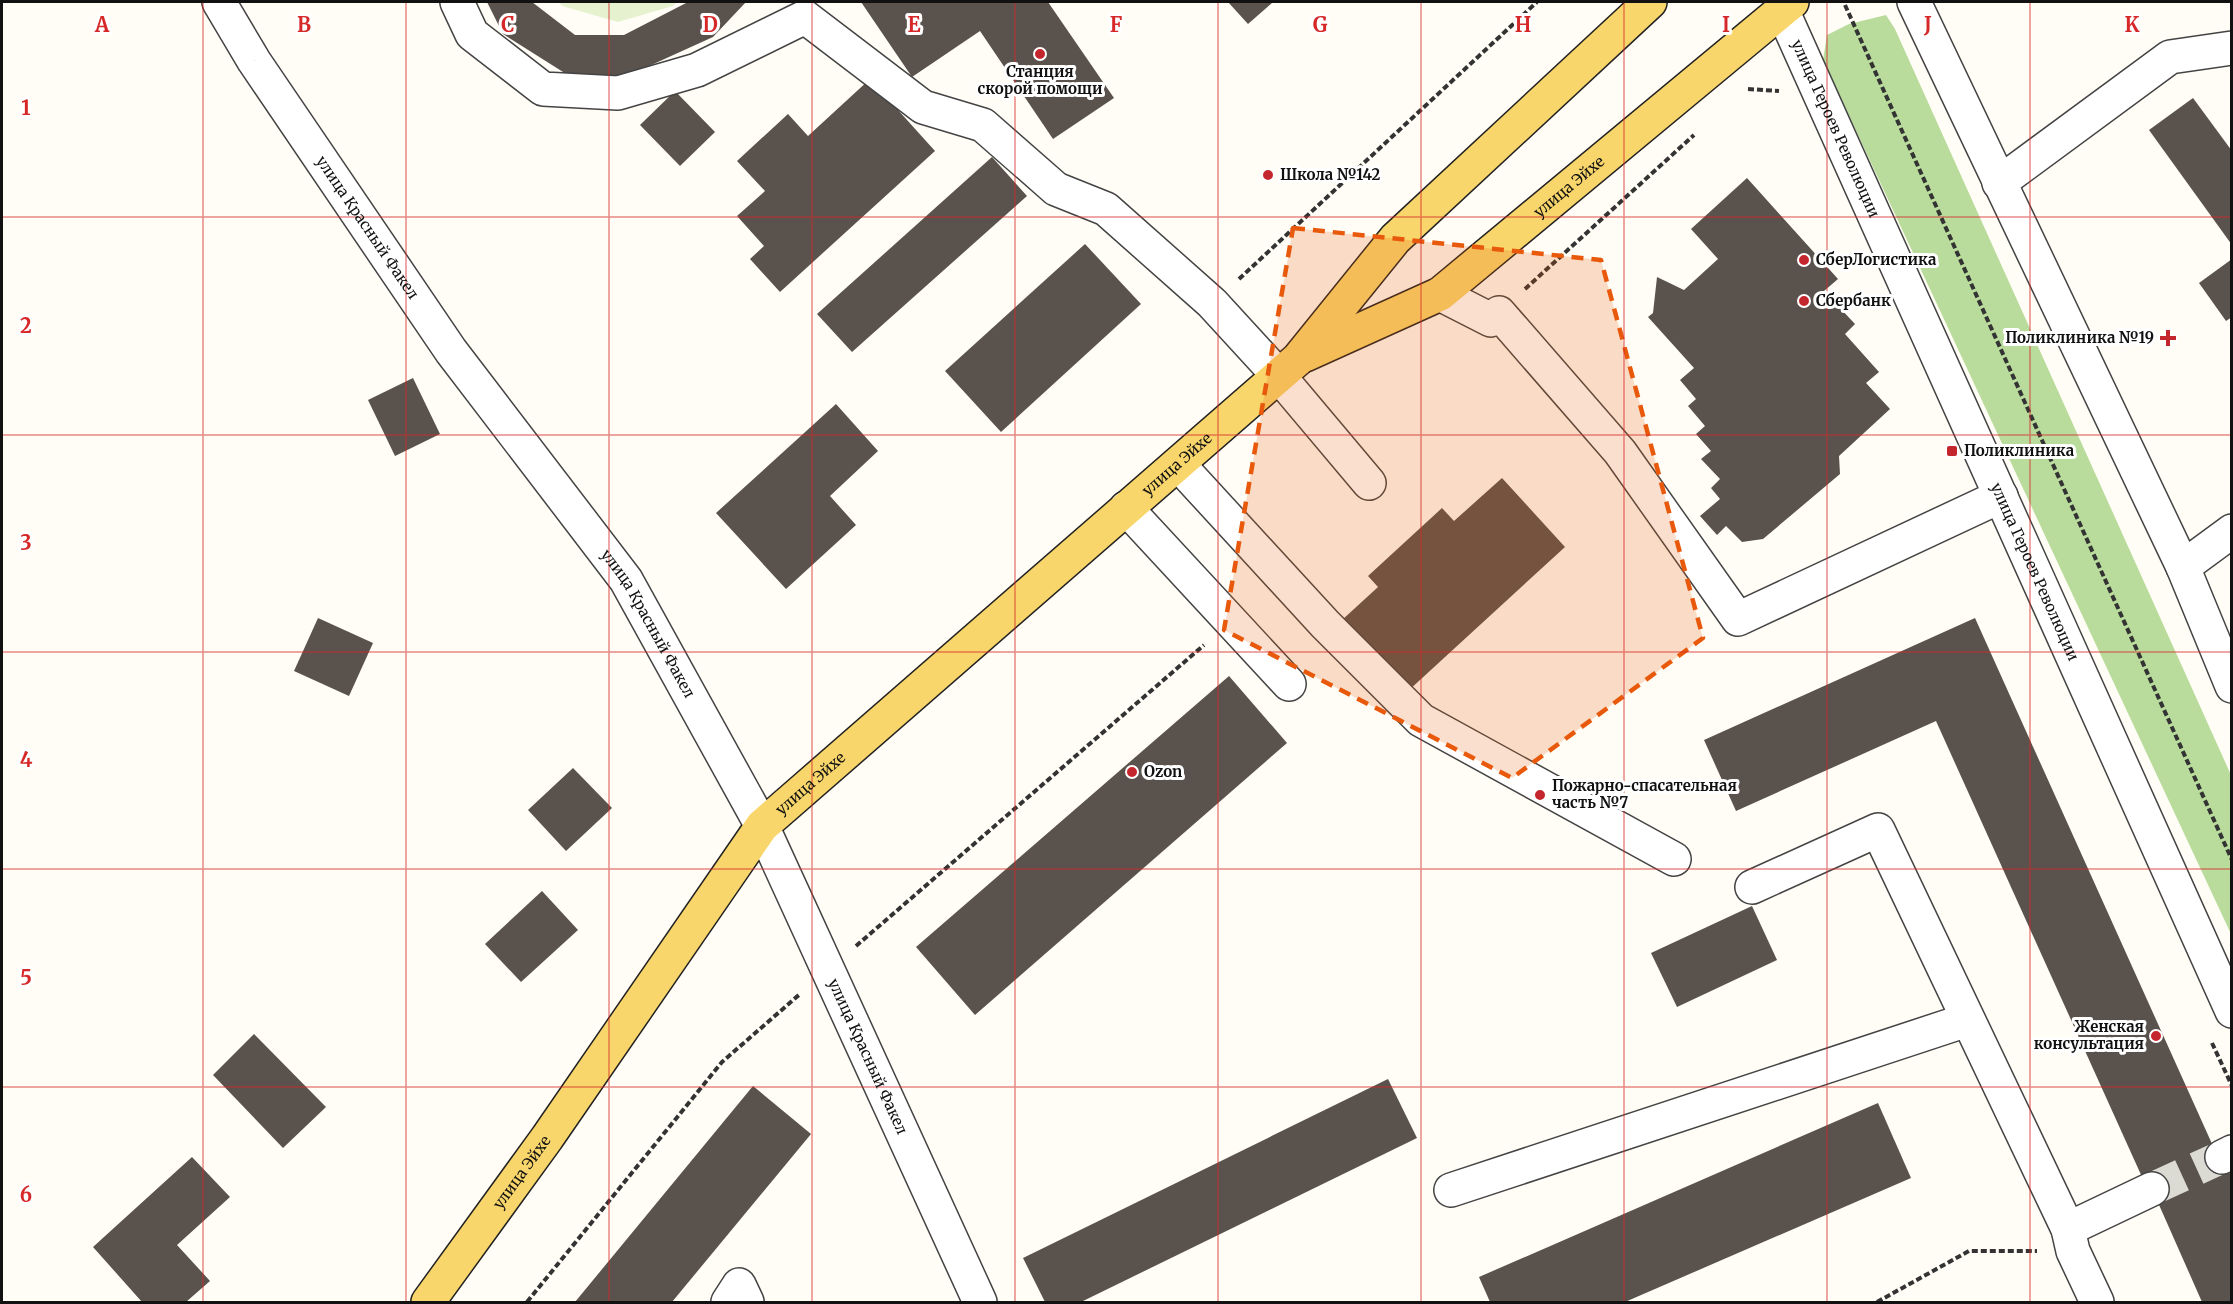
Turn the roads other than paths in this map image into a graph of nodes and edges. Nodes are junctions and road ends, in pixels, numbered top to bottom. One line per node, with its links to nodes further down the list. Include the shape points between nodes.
1 (219, 2): 18 (street, улица Красный Факел, via 254,61 451,351 626,580)
2 (457, 2): 9 (street, via 472,34 543,89 618,93 696,70 805,17 923,106 982,125 1056,189 1106,209)
3 (1650, 2): 9 (main road, улица Эйхе, via 1395,239)
4 (1914, 2): 7 (street)
5 (1784, 4): 8 (main road, улица Эйхе); 12 (street, улица Героев Революции)
6 (2232, 48): 7 (street, via 2170,57)
7 (1999, 183): 15 (street)
8 (1440, 294): 9 (main road, улица Эйхе); 12 (street, via 1491,320 1500,314 1620,452 1738,619)
9 (1289, 367): 10 (main road, улица Эйхе); 11 (street)
10 (1178, 464): 13 (main road, улица Эйхе); 19 (street, via 1325,624 1422,720)
11 (1369, 483)
12 (2001, 496): 21 (street, улица Героев Революции)
13 (1126, 508): 16 (street); 18 (main road, улица Эйхе)
14 (2232, 531): 15 (street)
15 (2183, 567): 17 (street)
16 (1289, 684)
17 (2232, 686)
18 (762, 826): 26 (main road, улица Эйхе, via 547,1138); 29 (street, улица Красный Факел)
19 (1674, 859)
20 (1752, 887): 22 (street, via 1878,830)
21 (2232, 1011)
22 (1967, 1020): 24 (street); 25 (street)
23 (2152, 1189): 25 (street)
24 (1451, 1190)
25 (2071, 1240): 30 (street)
26 (428, 1302)
27 (728, 1302): 28 (street, via 739,1285)
28 (747, 1302)
29 (980, 1302)
30 (2097, 1302)

